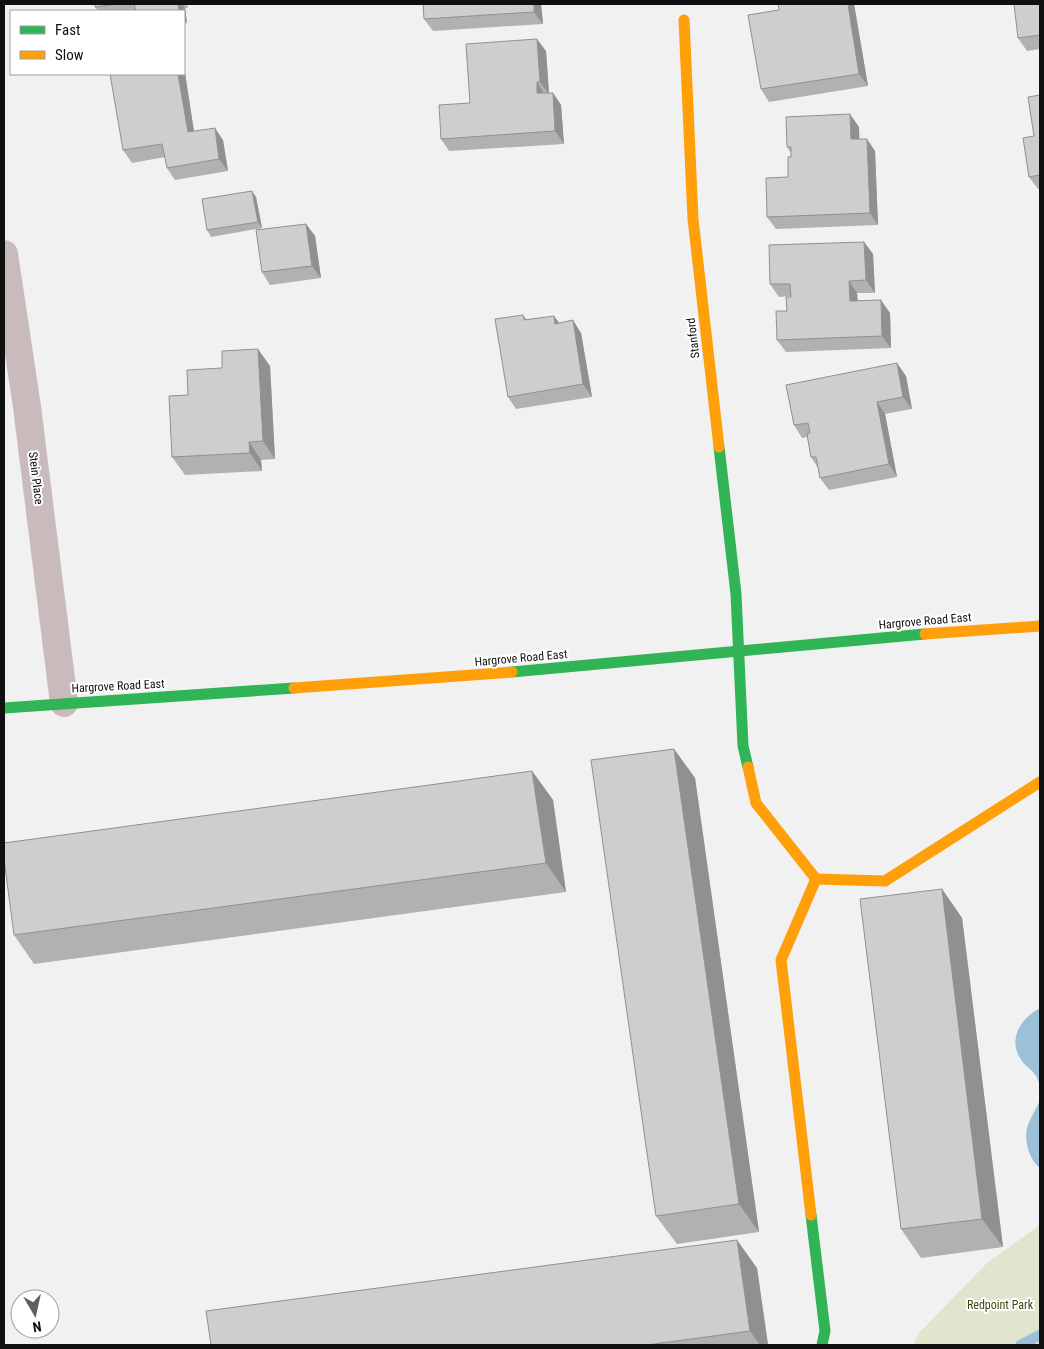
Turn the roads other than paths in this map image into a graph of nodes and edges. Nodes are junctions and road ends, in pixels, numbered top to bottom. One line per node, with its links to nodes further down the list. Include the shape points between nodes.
1 (684, 20): 4 (street, Stanford, via 693,219 732,553)
2 (4, 254): 5 (street, Stein Place, via 27,407)
3 (1040, 626): 4 (street, Hargrove Road East)
4 (739, 651): 5 (street, Hargrove Road East, via 440,679); 8 (street, Stanford, via 743,746 756,803)
5 (64, 703): 6 (street, Hargrove Road East)
6 (4, 708)
7 (1040, 782): 8 (street, via 885,881)
8 (816, 879): 9 (street, via 781,960 825,1331)
9 (822, 1345)

